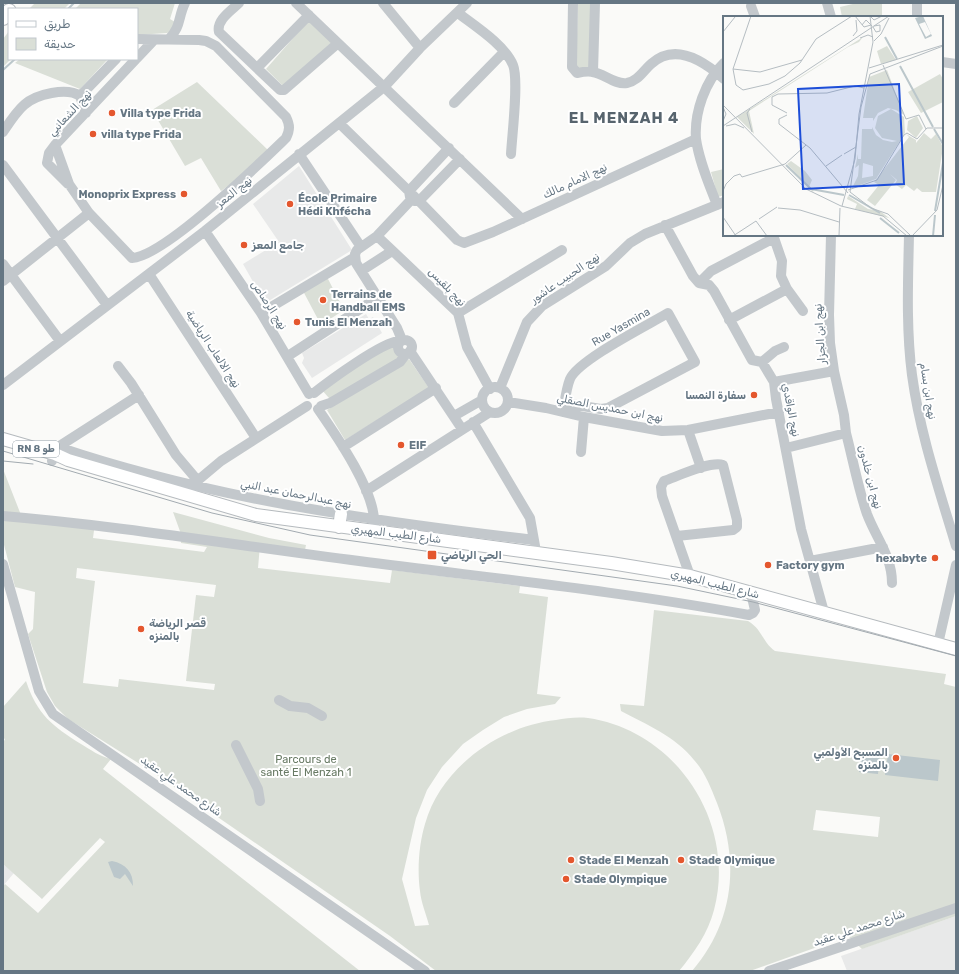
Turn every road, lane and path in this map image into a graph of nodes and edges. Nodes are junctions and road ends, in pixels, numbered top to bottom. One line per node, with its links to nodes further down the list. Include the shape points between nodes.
1 (185, 3): 17 (street, via 179,14 176,31)
2 (240, 3): 28 (street, via 223,18 219,32)
3 (296, 3): 12 (street)
4 (384, 3): 20 (street)
5 (467, 3): 11 (street, نهج المعز)
6 (573, 3): 30 (street, via 572,67 577,73)
7 (596, 3): 30 (street)
8 (827, 3): 14 (street)
9 (917, 3): 15 (street)
10 (751, 6): 13 (street)
11 (458, 13): 20 (street, نهج المعز); 21 (street)
12 (309, 15): 19 (street); 28 (street)
13 (755, 16)
14 (831, 16)
15 (917, 16)
16 (138, 39): 18 (street)
17 (169, 39): 18 (street); 44 (street, via 206,41 216,46 289,123 286,138)
18 (154, 40): 22 (street, نهج الشعانبي)
19 (338, 44): 28 (street, via 284,90 275,86); 32 (street)
20 (420, 48): 32 (street, نهج المعز)
21 (504, 52): 34 (street); 41 (street, via 510,58 516,72)
22 (138, 58)
23 (115, 60): 33 (street)
24 (136, 60): 35 (street, نهج الشعانبي)
25 (943, 62): 27 (street)
26 (723, 64): 29 (street)
27 (956, 64)
28 (257, 68)
29 (715, 71): 30 (street, via 699,60 672,54 658,58 642,74 629,82 615,82); 31 (street); 38 (street, via 702,101)
30 (593, 72)
31 (723, 78)
32 (385, 86): 36 (street, نهج المعز); 39 (street)
33 (80, 96): 35 (street); 37 (street, via 70,91 49,94 28,102 17,112)
34 (454, 103)
35 (86, 113): 49 (street, نهج الشعانبي, via 55,145 49,153 47,163 69,184)
36 (339, 123): 40 (street, نهج المعز); 45 (street)
37 (3, 132)
38 (696, 139): 46 (street); 51 (street, نهج الامام مالك)
39 (449, 148): 42 (street); 45 (street)
40 (300, 154): 48 (street, نهج المعز); 59 (street)
41 (511, 154)
42 (460, 159): 45 (street); 51 (street)
43 (3, 165): 58 (street)
44 (222, 196): 47 (street); 48 (street)
45 (413, 198): 51 (street, نهج الامام مالك, via 457,240 464,243); 54 (street)
46 (720, 203): 52 (street, نهج الحبيب عاشور)
47 (211, 206): 49 (street, via 175,236 140,257 132,258); 50 (street)
48 (231, 210): 50 (street, نهج المعز)
49 (89, 214): 58 (street)
50 (220, 218): 53 (street, نهج المعز)
51 (522, 218)
52 (665, 225): 67 (street, نهج الواقدي); 86 (street, نهج الحبيب عاشور, via 630,243 606,266 554,297 533,314 526,322)
53 (205, 231): 65 (street, نهج المعز); 72 (street, نهج الرصاص)
54 (377, 236): 59 (street); 61 (street, نهج بلقيس)
55 (774, 236): 67 (street, via 711,271); 68 (street, via 782,261 780,274)
56 (830, 236): 82 (street, نهج ابن الجزار, via 829,315)
57 (909, 236): 119 (street, نهج ابن بسام, via 912,373 931,465)
58 (58, 239): 66 (street); 70 (street)
59 (361, 248): 62 (street, via 357,250)
60 (562, 250): 73 (street)
61 (392, 251): 64 (street); 73 (street, نهج بلقيس)
62 (355, 257): 64 (street); 72 (street)
63 (3, 264): 66 (street)
64 (361, 271): 69 (street)
65 (149, 274): 70 (street, نهج المعز); 102 (street, نهج الالعاب الرياضية)
66 (7, 278): 76 (street)
67 (699, 283): 74 (street, نهج الواقدي, via 710,285)
68 (787, 288): 71 (street); 74 (street)
69 (377, 298): 75 (street, via 397,328); 79 (street)
70 (107, 305): 76 (street, نهج المعز)
71 (803, 312)
72 (261, 313): 79 (street, نهج الرصاص)
73 (458, 313): 86 (street, نهج بلقيس, via 467,347)
74 (729, 320): 80 (street, نهج الواقدي, via 752,360)
75 (400, 340): 78 (street, via 398,350); 87 (street, via 392,342)
76 (60, 341): 84 (street, نهج المعز)
77 (784, 347): 80 (street)
78 (408, 352): 85 (street); 92 (street, via 400,362)
79 (288, 356): 87 (street, نهج الرصاص)
80 (762, 362): 83 (street, نهج الواقدي)
81 (118, 366): 88 (street)
82 (834, 371): 83 (street, نهج ابن الجزار); 101 (street)
83 (774, 382): 95 (street, نهج الواقدي)
84 (3, 385)
85 (436, 388): 96 (street); 105 (street)
86 (495, 388): 89 (street, via 484,393); 90 (street, via 505,392)
87 (312, 394): 91 (street, via 306,398); 92 (street, نهج الرصاص, via 321,398)
88 (139, 395): 108 (street); 110 (street)
89 (482, 400): 94 (street); 96 (street)
90 (508, 402): 93 (street, نهج ابن حمديس الصقلي); 94 (street, via 501,412)
91 (307, 406): 92 (street, via 312,410); 102 (street)
92 (319, 407): 105 (street, نهج الرصاص)
93 (564, 407): 93 (street, Rue Yasmina, via 608,408 695,362 668,313 582,363 570,378); 97 (street, نهج ابن حمديس الصقلي)
94 (490, 412): 98 (street)
95 (779, 412): 100 (street, نهج ابن حمديس الصقلي); 106 (street, نهج الواقدي)
96 (454, 416): 99 (street)
97 (584, 417): 100 (street, نهج ابن حمديس الصقلي, via 662,431); 107 (street)
98 (473, 422): 99 (street); 118 (street, via 530,518)
99 (462, 429): 111 (street)
100 (688, 430): 109 (street)
101 (846, 433): 106 (street, نهج ابن خلدون); 120 (street, نهج ابن خلدون, via 862,500)
102 (256, 438): 110 (street, via 221,461)
103 (3, 439): 108 (main road, شارع الطيب المهيري / RN 8 طو)
104 (3, 447): 108 (main road)
105 (343, 447): 111 (street, نهج الرصاص)
106 (786, 448): 122 (street, نهج الواقدي, via 801,529)
107 (580, 452)
108 (55, 454): 110 (street, نهج عبدالرحمان عبد النبي); 112 (main road, شارع الطيب المهيري / RN 8 طو)
109 (701, 468): 117 (street, via 664,481 661,487); 117 (street, via 720,464 724,467 737,527 732,530)
110 (195, 483): 112 (street); 113 (street, نهج عبدالرحمان عبد النبي, via 258,501)
111 (366, 491): 115 (street, نهج الرصاص, via 370,499)
112 (184, 495): 116 (main road, شارع الطيب المهيري / RN 8 طو, via 256,515)
113 (341, 514): 115 (street, نهج عبدالرحمان عبد النبي); 116 (main road)
114 (3, 516): 127 (street, via 555,586 749,615 755,610)
115 (374, 526): 116 (main road, شارع الطيب المهيري / RN 8 طو); 118 (street, نهج عبدالرحمان عبد النبي); 121 (main road, شارع الطيب المهيري / RN 8 طو)
116 (339, 527)
117 (677, 536): 125 (street)
118 (534, 540): 121 (street)
119 (956, 546)
120 (883, 547): 122 (street); 126 (street, نهج ابن خلدون, via 890,565)
121 (537, 553): 125 (main road, شارع الطيب المهيري / RN 8 طو)
122 (810, 561): 128 (street, نهج الواقدي)
123 (3, 564): 136 (street, شارع محمد علي عقيد, via 39,691 53,714)
124 (956, 565): 129 (street)
125 (690, 576): 127 (main road, شارع الطيب المهيري / RN 8 طو)
126 (892, 583)
127 (751, 593): 128 (main road, شارع الطيب المهيري / RN 8 طو)
128 (824, 612): 129 (main road, شارع الطيب المهيري / RN 8 طو)
129 (938, 644): 130 (main road, شارع الطيب المهيري / RN 8 طو)
130 (956, 649)
131 (279, 700): 132 (street, via 290,706 308,708)
132 (322, 716)
133 (236, 745): 134 (street, via 258,789)
134 (260, 801)
135 (956, 908): 137 (street, شارع محمد علي عقيد)
136 (425, 971)
137 (769, 971)

